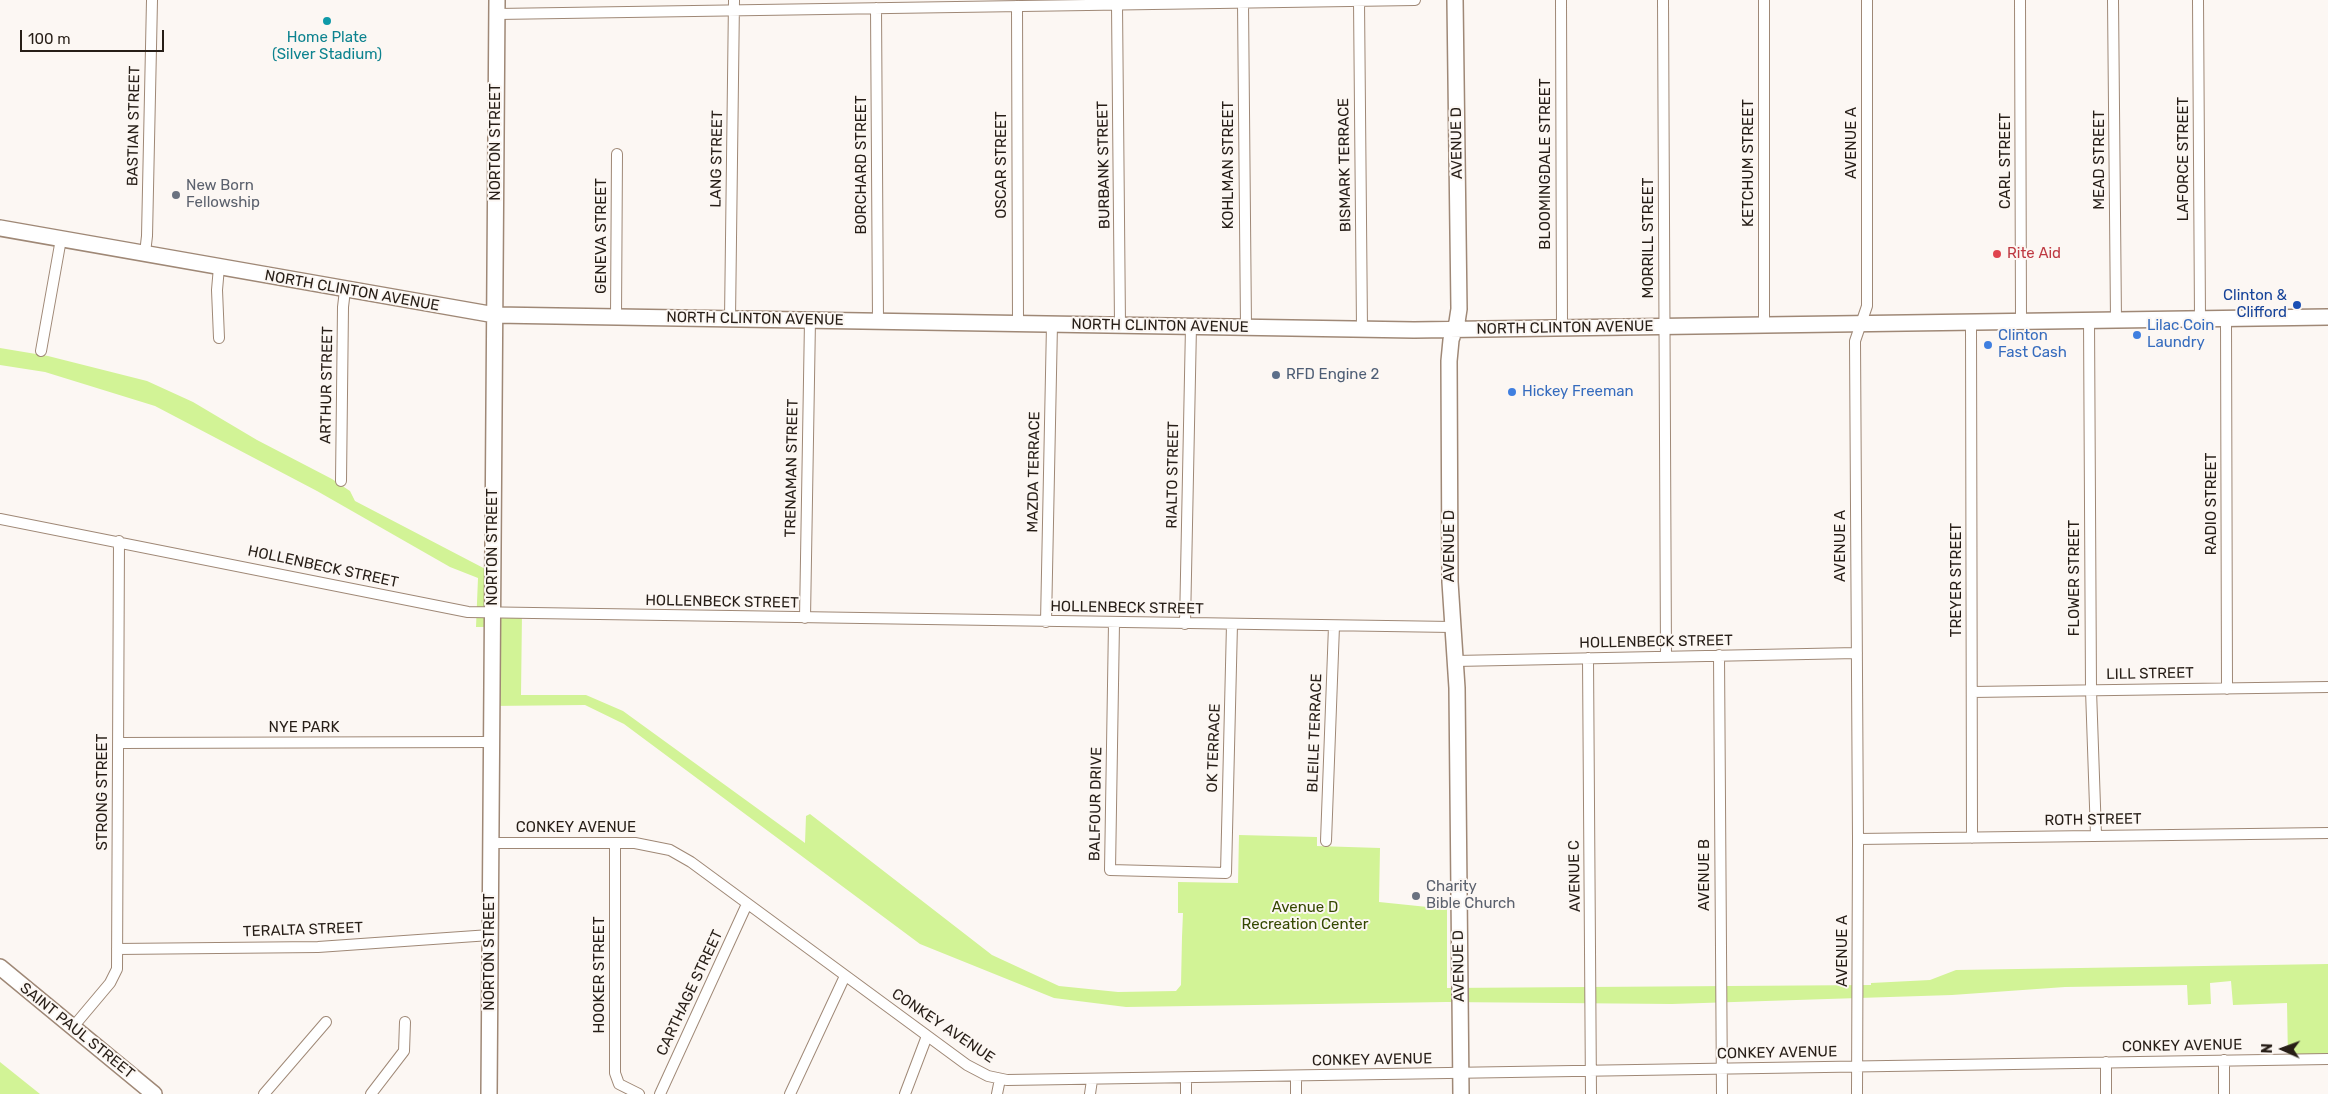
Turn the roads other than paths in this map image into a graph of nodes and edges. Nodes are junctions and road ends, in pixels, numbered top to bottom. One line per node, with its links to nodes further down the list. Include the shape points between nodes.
1 (152, 0): 27 (street, BASTIAN STREET)
2 (1416, 0): 13 (street)
3 (1456, 0): 52 (street, AVENUE D, via 1459,309)
4 (1561, 0): 50 (street, BLOOMINGDALE STREET)
5 (1664, 0): 48 (street, MORRILL STREET)
6 (1764, 0): 46 (street, KETCHUM STREET)
7 (1867, 0): 42 (street, AVENUE A, via 1867,306)
8 (2020, 0): 40 (street, CARL STREET)
9 (2114, 0): 38 (street, MEAD STREET)
10 (2198, 0): 35 (street, LAFORCE STREET)
11 (1231, 1): 14 (street); 16 (street)
12 (1347, 1): 13 (street); 16 (street)
13 (1359, 1): 51 (street, BISMARK TERRACE)
14 (1132, 2): 20 (street)
15 (1041, 3): 20 (street); 21 (street)
16 (1243, 3): 49 (street, KOHLMAN STREET)
17 (831, 4): 19 (street); 23 (street)
18 (939, 4): 21 (street); 23 (street)
19 (734, 5): 22 (street); 34 (street, LANG STREET)
20 (1117, 5): 45 (street, BURBANK STREET)
21 (1017, 6): 43 (street, OSCAR STREET)
22 (497, 7): 30 (street, NORTON STREET)
23 (876, 8): 39 (street, BORCHARD STREET)
24 (618, 154): 31 (street, GENEVA STREET)
25 (0, 228): 26 (street, NORTH CLINTON AVENUE)
26 (61, 239): 27 (street, NORTH CLINTON AVENUE); 54 (street)
27 (145, 253): 28 (street, NORTH CLINTON AVENUE)
28 (219, 267): 29 (street, NORTH CLINTON AVENUE); 53 (street, via 216,290)
29 (345, 290): 30 (street, NORTH CLINTON AVENUE); 55 (street, ARTHUR STREET)
30 (494, 316): 31 (street, NORTH CLINTON AVENUE); 58 (street, NORTON STREET)
31 (616, 317): 34 (street, NORTH CLINTON AVENUE)
32 (2328, 317): 33 (street, NORTH CLINTON AVENUE)
33 (2226, 318): 35 (street, NORTH CLINTON AVENUE); 72 (street, RADIO STREET)
34 (730, 319): 36 (street, NORTH CLINTON AVENUE)
35 (2200, 319): 38 (street, NORTH CLINTON AVENUE)
36 (810, 320): 39 (street, NORTH CLINTON AVENUE); 59 (street, TRENAMAN STREET)
37 (2089, 320): 38 (street, NORTH CLINTON AVENUE); 40 (street, NORTH CLINTON AVENUE); 73 (street, FLOWER STREET)
38 (2116, 320)
39 (878, 321): 43 (street, NORTH CLINTON AVENUE)
40 (2022, 321): 41 (street, NORTH CLINTON AVENUE)
41 (1971, 322): 42 (street, NORTH CLINTON AVENUE); 74 (street, TREYER STREET)
42 (1861, 323): 46 (street, NORTH CLINTON AVENUE); 66 (street, AVENUE A, via 1855,341)
43 (1018, 324): 44 (street, NORTH CLINTON AVENUE)
44 (1052, 324): 45 (street, NORTH CLINTON AVENUE); 60 (street, MAZDA TERRACE)
45 (1120, 325): 47 (street, NORTH CLINTON AVENUE)
46 (1764, 325): 48 (street, NORTH CLINTON AVENUE)
47 (1190, 326): 49 (street, NORTH CLINTON AVENUE); 62 (street, RIALTO STREET)
48 (1664, 326): 50 (street, NORTH CLINTON AVENUE); 68 (street, MORRILL STREET)
49 (1246, 327): 51 (street, NORTH CLINTON AVENUE)
50 (1562, 328): 52 (street, NORTH CLINTON AVENUE)
51 (1362, 329): 52 (street, NORTH CLINTON AVENUE)
52 (1455, 329): 65 (street, AVENUE D, via 1449,347)
53 (219, 338)
54 (41, 351)
55 (341, 481)
56 (0, 518): 57 (street, HOLLENBECK STREET)
57 (119, 541): 58 (street, HOLLENBECK STREET, via 459,611); 76 (street, STRONG STREET)
58 (492, 613): 59 (street, HOLLENBECK STREET); 75 (street, NORTON STREET)
59 (805, 618): 60 (street, HOLLENBECK STREET)
60 (1046, 622): 61 (street, HOLLENBECK STREET)
61 (1114, 623): 62 (street, HOLLENBECK STREET); 84 (street, BALFOUR DRIVE, via 1110,870)
62 (1185, 624): 63 (street, HOLLENBECK STREET)
63 (1232, 624): 64 (street, HOLLENBECK STREET); 84 (street, OK TERRACE)
64 (1334, 626): 65 (street, HOLLENBECK STREET); 81 (street, BLEILE TERRACE)
65 (1452, 627): 70 (street, AVENUE D)
66 (1857, 653): 67 (street, HOLLENBECK STREET); 80 (street, AVENUE A)
67 (1719, 655): 68 (street, HOLLENBECK STREET); 98 (street, AVENUE B)
68 (1666, 656): 69 (street, HOLLENBECK STREET)
69 (1588, 658): 70 (street, HOLLENBECK STREET); 99 (street, AVENUE C)
70 (1455, 661): 100 (street, AVENUE D)
71 (2328, 687): 72 (street, LILL STREET)
72 (2227, 689): 73 (street, LILL STREET)
73 (2091, 690): 74 (street, LILL STREET); 78 (street, FLOWER STREET)
74 (1972, 692): 79 (street, TREYER STREET)
75 (490, 742): 76 (street, NYE PARK); 82 (street, NORTON STREET)
76 (118, 743): 87 (street, STRONG STREET)
77 (2328, 834): 78 (street, ROTH STREET)
78 (2096, 835): 79 (street, ROTH STREET)
79 (1972, 838): 80 (street, ROTH STREET)
80 (1858, 839): 97 (street, AVENUE A)
81 (1326, 841)
82 (490, 843): 83 (street, CONKEY AVENUE); 86 (street, NORTON STREET)
83 (615, 843): 85 (street, CONKEY AVENUE, via 645,844 670,850); 109 (street, HOOKER STREET, via 615,1073 620,1084)
84 (1226, 873)
85 (747, 904): 89 (street, CONKEY AVENUE); 110 (street, CARTHAGE STREET)
86 (490, 935): 87 (street, TERALTA STREET, via 318,947); 108 (street, NORTON STREET)
87 (118, 949): 92 (street, STRONG STREET, via 114,978)
88 (0, 967): 92 (street, SAINT PAUL STREET)
89 (844, 976): 93 (street, CONKEY AVENUE); 111 (street)
90 (326, 1022): 106 (street)
91 (405, 1022): 107 (street, via 404,1051)
92 (73, 1027): 105 (street, SAINT PAUL STREET)
93 (927, 1036): 103 (street, CONKEY AVENUE, via 974,1069); 112 (street)
94 (2328, 1059): 95 (street, CONKEY AVENUE)
95 (2224, 1060): 96 (street, CONKEY AVENUE); 122 (street)
96 (2106, 1062): 97 (street, CONKEY AVENUE); 121 (street)
97 (1857, 1067): 98 (street, CONKEY AVENUE); 120 (street, AVENUE A)
98 (1722, 1069): 99 (street, CONKEY AVENUE); 119 (street, AVENUE B)
99 (1591, 1071): 100 (street, CONKEY AVENUE); 118 (street, AVENUE C)
100 (1460, 1073): 101 (street, CONKEY AVENUE); 117 (street, AVENUE D)
101 (1296, 1076): 102 (street, CONKEY AVENUE); 116 (street)
102 (1186, 1078): 104 (street, CONKEY AVENUE); 115 (street)
103 (1000, 1079): 104 (street, CONKEY AVENUE); 113 (street)
104 (1092, 1080): 114 (street)
105 (154, 1094)
106 (264, 1094)
107 (371, 1094)
108 (488, 1094)
109 (639, 1094)
110 (660, 1094)
111 (790, 1094)
112 (905, 1094)
113 (997, 1094)
114 (1090, 1094)
115 (1186, 1094)
116 (1296, 1094)
117 (1461, 1094)
118 (1591, 1094)
119 (1722, 1094)
120 (1857, 1094)
121 (2106, 1094)
122 (2224, 1094)

